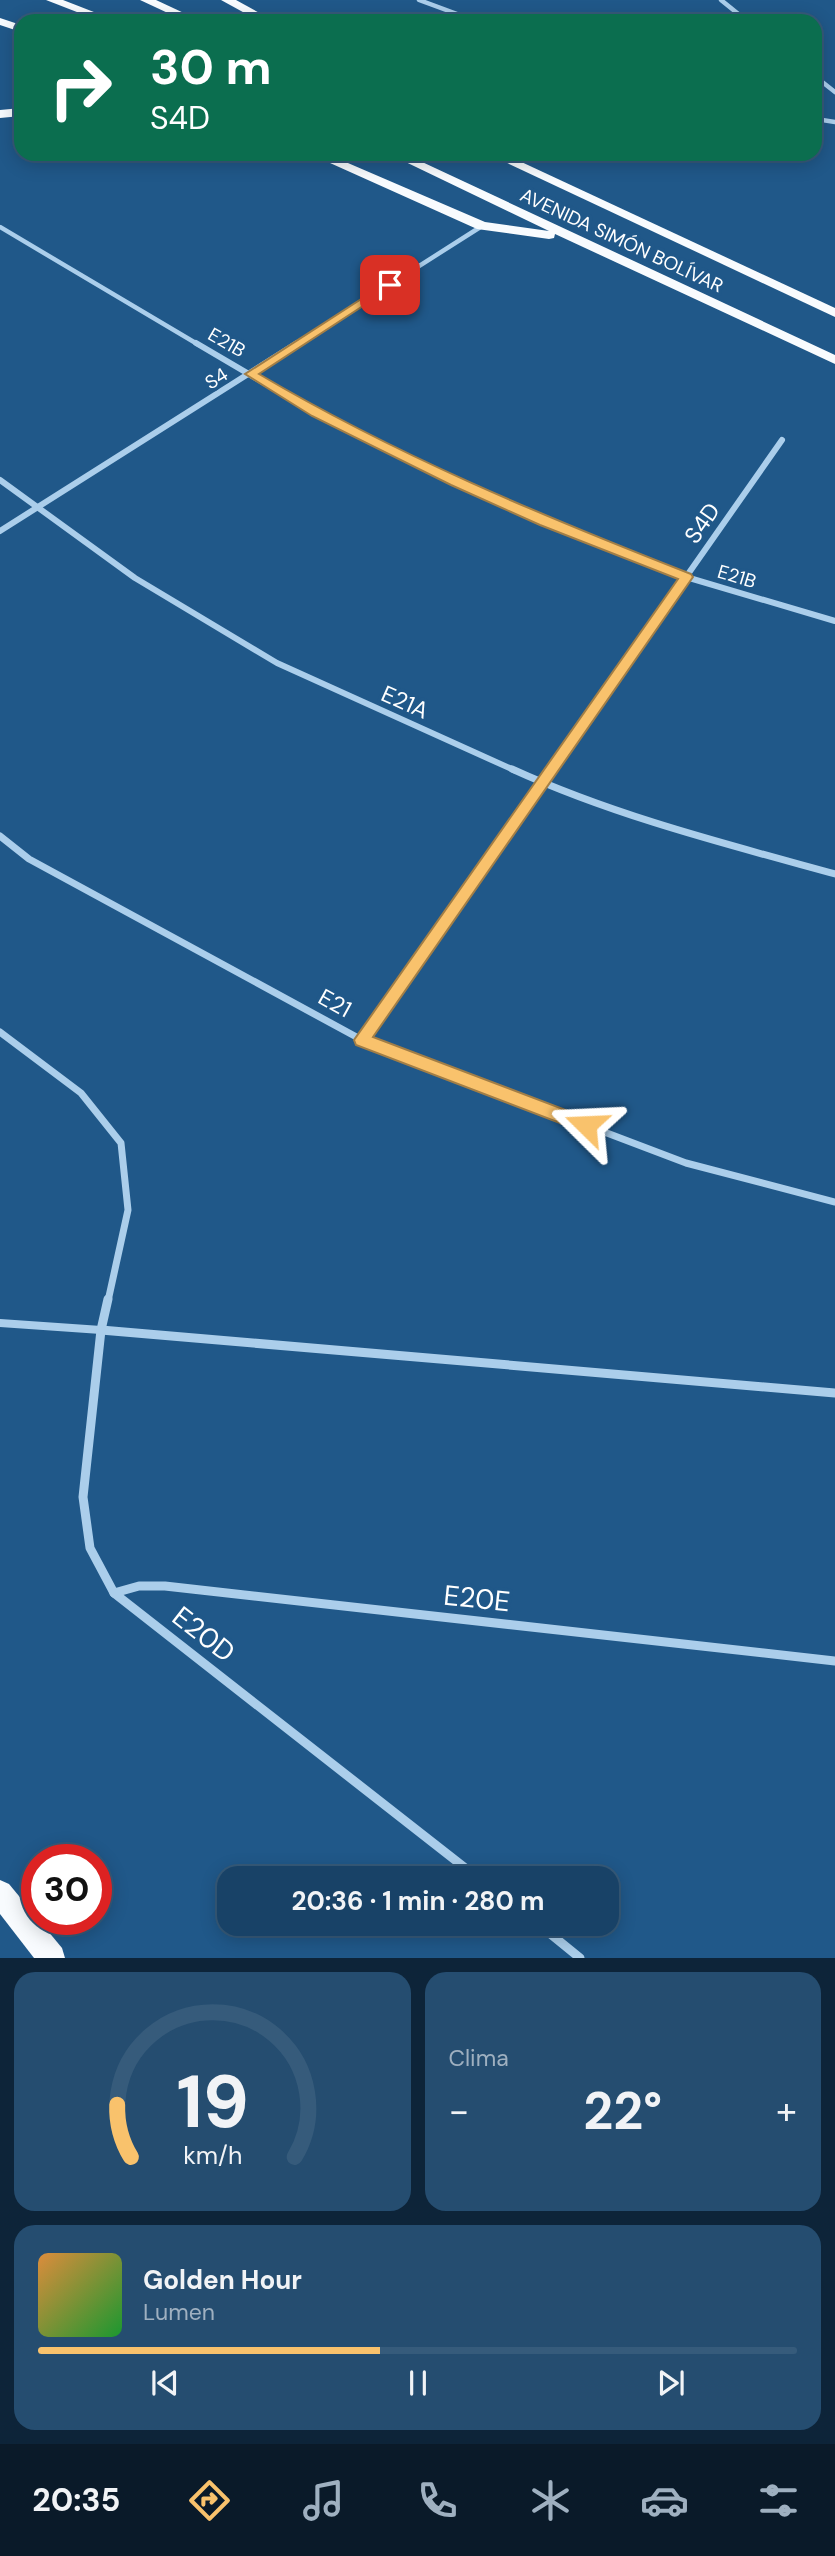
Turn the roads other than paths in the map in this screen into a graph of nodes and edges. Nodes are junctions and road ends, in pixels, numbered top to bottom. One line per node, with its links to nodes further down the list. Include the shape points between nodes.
1 (52, 0): 6 (highway)
2 (146, 0): 7 (highway)
3 (227, 0): 8 (highway)
4 (419, 0): 9 (street)
5 (721, 0): 10 (street)
6 (91, 14)
7 (179, 14)
8 (254, 14)
9 (457, 14)
10 (738, 14)
11 (332, 161): 16 (highway)
12 (409, 161): 18 (highway, AVENIDA SIMÓN BOLÍVAR)
13 (510, 161): 15 (highway, AVENIDA SIMÓN BOLÍVAR)
14 (520, 161): 15 (highway)
15 (558, 182): 19 (highway, AVENIDA SIMÓN BOLÍVAR)
16 (482, 226): 18 (highway); 21 (street, S4)
17 (0, 227): 21 (street, E21B)
18 (564, 235): 20 (highway, AVENIDA SIMÓN BOLÍVAR)
19 (835, 313)
20 (835, 360)
21 (251, 374): 24 (street, S4); 26 (street, E21B, via 317,414 455,482)
22 (782, 440): 26 (street, S4D)
23 (0, 480): 24 (street, E21A)
24 (38, 507): 25 (street, S4); 28 (street, E21A, via 135,578 277,663)
25 (0, 531)
26 (686, 577): 27 (street, E21B); 28 (street, S4D)
27 (835, 621)
28 (542, 783): 30 (street, E21A, via 670,828); 32 (street, S4D)
29 (0, 836): 32 (street, E21, via 29,859)
30 (835, 874)
31 (0, 1032): 35 (street, E20D, via 81,1093 121,1143 128,1210)
32 (362, 1040): 33 (street, E21, via 686,1163)
33 (835, 1202)
34 (0, 1323): 35 (street)
35 (101, 1330): 36 (street); 37 (street, E20D, via 83,1497 90,1548)
36 (835, 1393)
37 (114, 1593): 38 (street, E20E, via 164,1586); 39 (street, E20D)
38 (835, 1661)
39 (463, 1866)
40 (0, 1893): 42 (highway)
41 (553, 1936): 43 (street)
42 (52, 1958)
43 (580, 1958)

